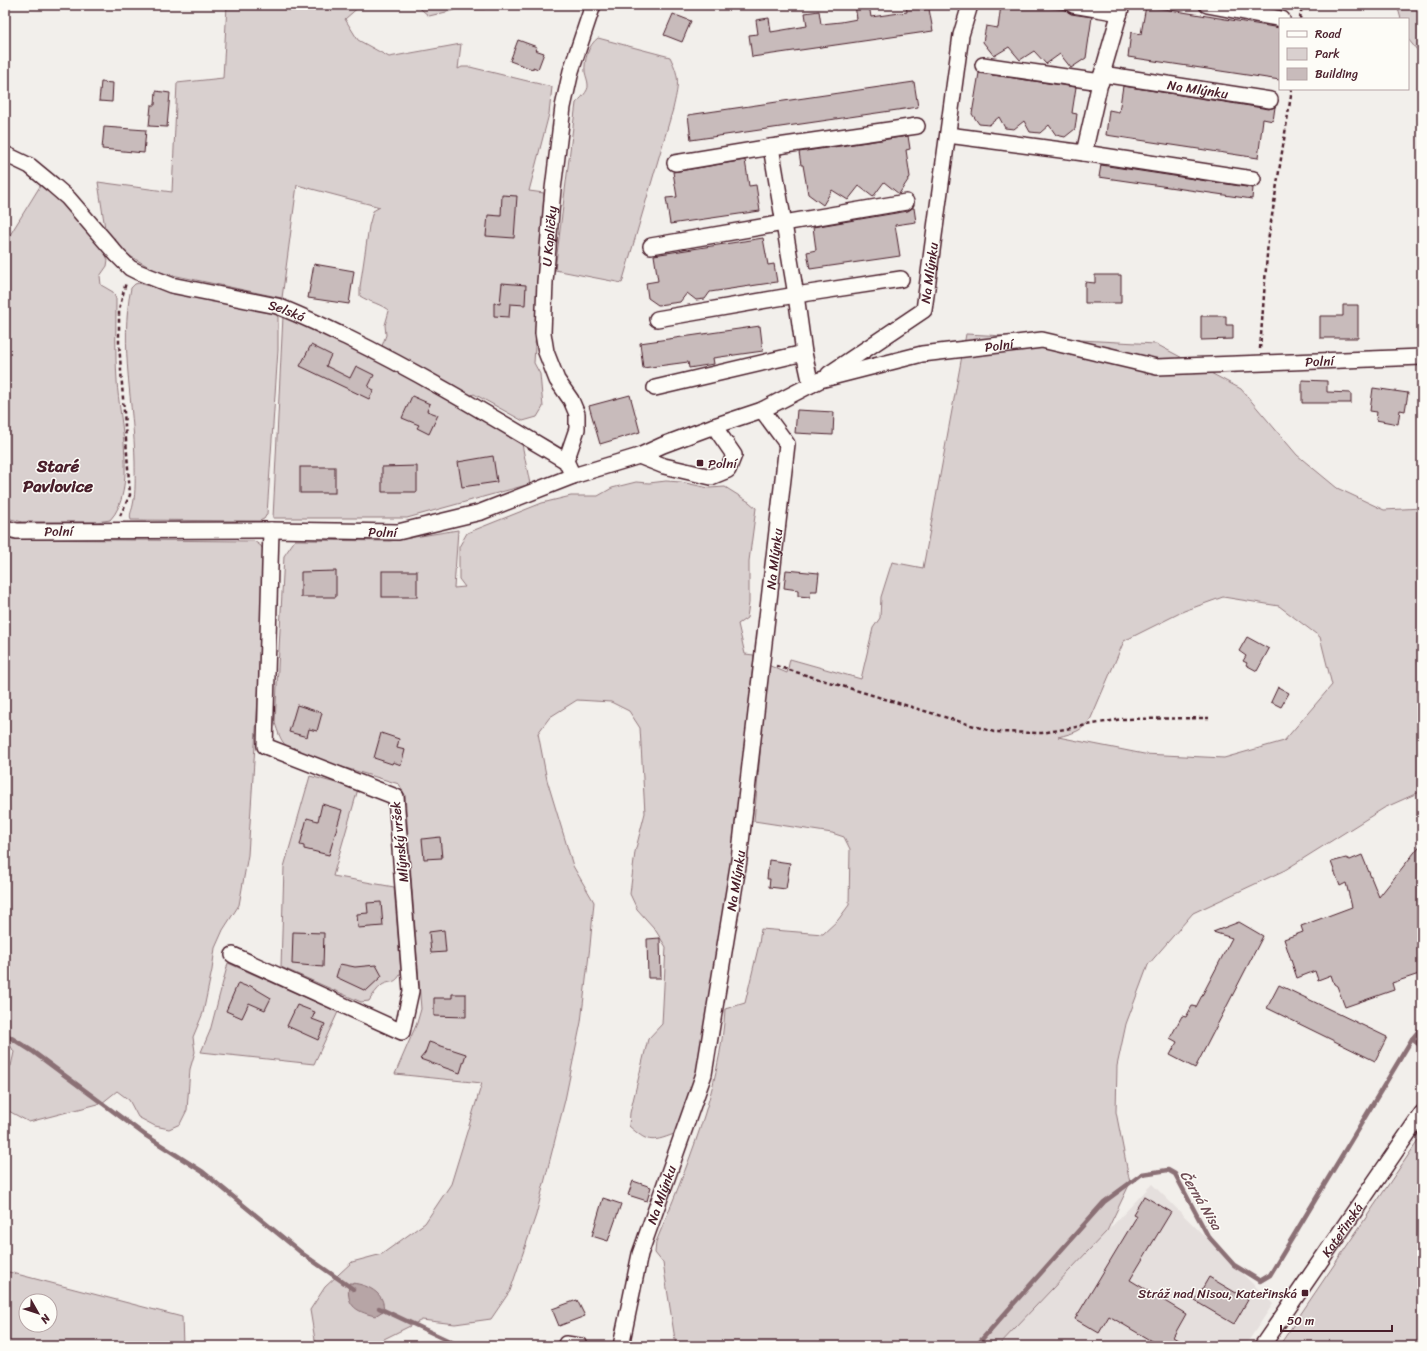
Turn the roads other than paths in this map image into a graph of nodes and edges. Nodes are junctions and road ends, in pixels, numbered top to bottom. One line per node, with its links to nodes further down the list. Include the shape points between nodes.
1 (593, 5): 30 (street, U Kapličky, via 571,71 563,107 545,282 543,333 546,352 557,380 577,414 577,429)
2 (970, 5): 11 (street, Na Mlýnku, via 961,35)
3 (1073, 5): 5 (street)
4 (1207, 5): 6 (street)
5 (1121, 9): 8 (street)
6 (1279, 18)
7 (984, 65): 8 (street, Na Mlýnku)
8 (1102, 78): 9 (street, Na Mlýnku); 13 (street)
9 (1270, 100)
10 (917, 126): 12 (street)
11 (948, 135): 13 (street); 25 (street, Na Mlýnku, via 924,310)
12 (771, 147): 15 (street); 18 (street)
13 (1084, 153): 16 (street)
14 (5, 154): 30 (street, Selská, via 30,166 68,198 130,268 171,285 277,306 294,312 379,353 447,390)
15 (675, 163)
16 (1253, 179)
17 (906, 202): 18 (street)
18 (784, 224): 19 (street); 21 (street)
19 (651, 246)
20 (901, 279): 21 (street, Na Mlýnku)
21 (796, 295): 22 (street, Na Mlýnku); 23 (street)
22 (657, 319)
23 (804, 353): 25 (street); 26 (street)
24 (1422, 357): 25 (street, Polní, via 1157,367 1042,340 922,354)
25 (816, 382): 27 (street, Polní)
26 (655, 388)
27 (762, 410): 28 (street, Polní); 38 (street, Na Mlýnku, via 787,444 739,860 704,1074 640,1254)
28 (714, 426): 29 (street, Polní); 29 (street, via 734,455 728,470 711,478 664,466)
29 (638, 456): 31 (street, Polní)
30 (566, 461): 31 (street)
31 (573, 476): 33 (street, Polní, via 481,512 398,532)
32 (5, 528): 33 (street, Polní, via 17,531)
33 (271, 530): 34 (street, Mlýnský vršek, via 265,746 396,797 411,991 402,1032)
34 (233, 955)
35 (1422, 1114): 39 (street, Kateřinská)
36 (565, 1346): 37 (street)
37 (580, 1346)
38 (621, 1346)
39 (1262, 1346)

